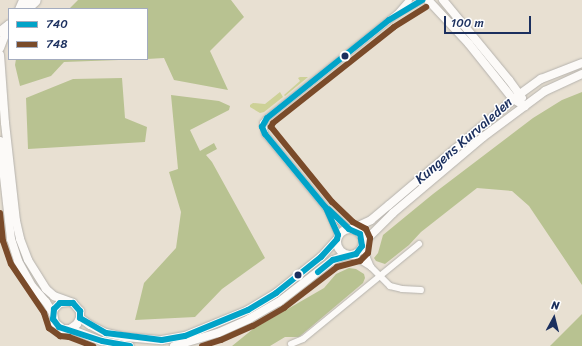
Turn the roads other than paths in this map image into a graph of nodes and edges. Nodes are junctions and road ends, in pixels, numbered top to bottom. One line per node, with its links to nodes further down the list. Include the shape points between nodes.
1 (35, 0): 6 (highway)
2 (408, 0): 7 (street)
3 (422, 0): 7 (street)
4 (428, 0): 15 (street)
5 (443, 0): 15 (street)
6 (26, 8)
7 (397, 14): 18 (street, via 267,118 262,127)
8 (8, 25): 10 (main road)
9 (8, 27): 11 (street)
10 (0, 31)
11 (0, 48)
12 (0, 54): 27 (street, via 5,123 20,239 28,260 46,289 54,296)
13 (582, 63): 15 (street, Kungens Kurvaleden, via 541,79)
14 (582, 74): 16 (street, Kungens Kurvaleden, via 545,91)
15 (517, 96): 16 (street); 19 (street, Kungens Kurvaleden, via 389,205 370,220)
16 (525, 106): 22 (street, Kungens Kurvaleden, via 393,213)
17 (0, 141): 28 (street, via 11,239 18,261 32,286)
18 (326, 208): 19 (street); 20 (street)
19 (350, 229): 20 (street); 22 (street, via 360,234)
20 (338, 237): 23 (street, via 338,248); 29 (street, via 321,257 276,293 248,310 185,336 162,340 106,334)
21 (419, 244): 25 (street)
22 (362, 245): 23 (street, via 359,252); 24 (street)
23 (349, 255): 24 (street); 33 (street, via 333,260 279,302 250,319 218,333)
24 (371, 267): 25 (street)
25 (379, 276): 26 (street, via 390,286); 31 (street, via 304,339)
26 (421, 290)
27 (69, 302): 28 (street, via 60,303); 29 (street, via 77,306)
28 (53, 314): 30 (street, via 53,319 59,327)
29 (80, 318): 30 (street)
30 (70, 329): 32 (street, via 102,341)
31 (291, 344)
32 (130, 346)
33 (174, 346)

